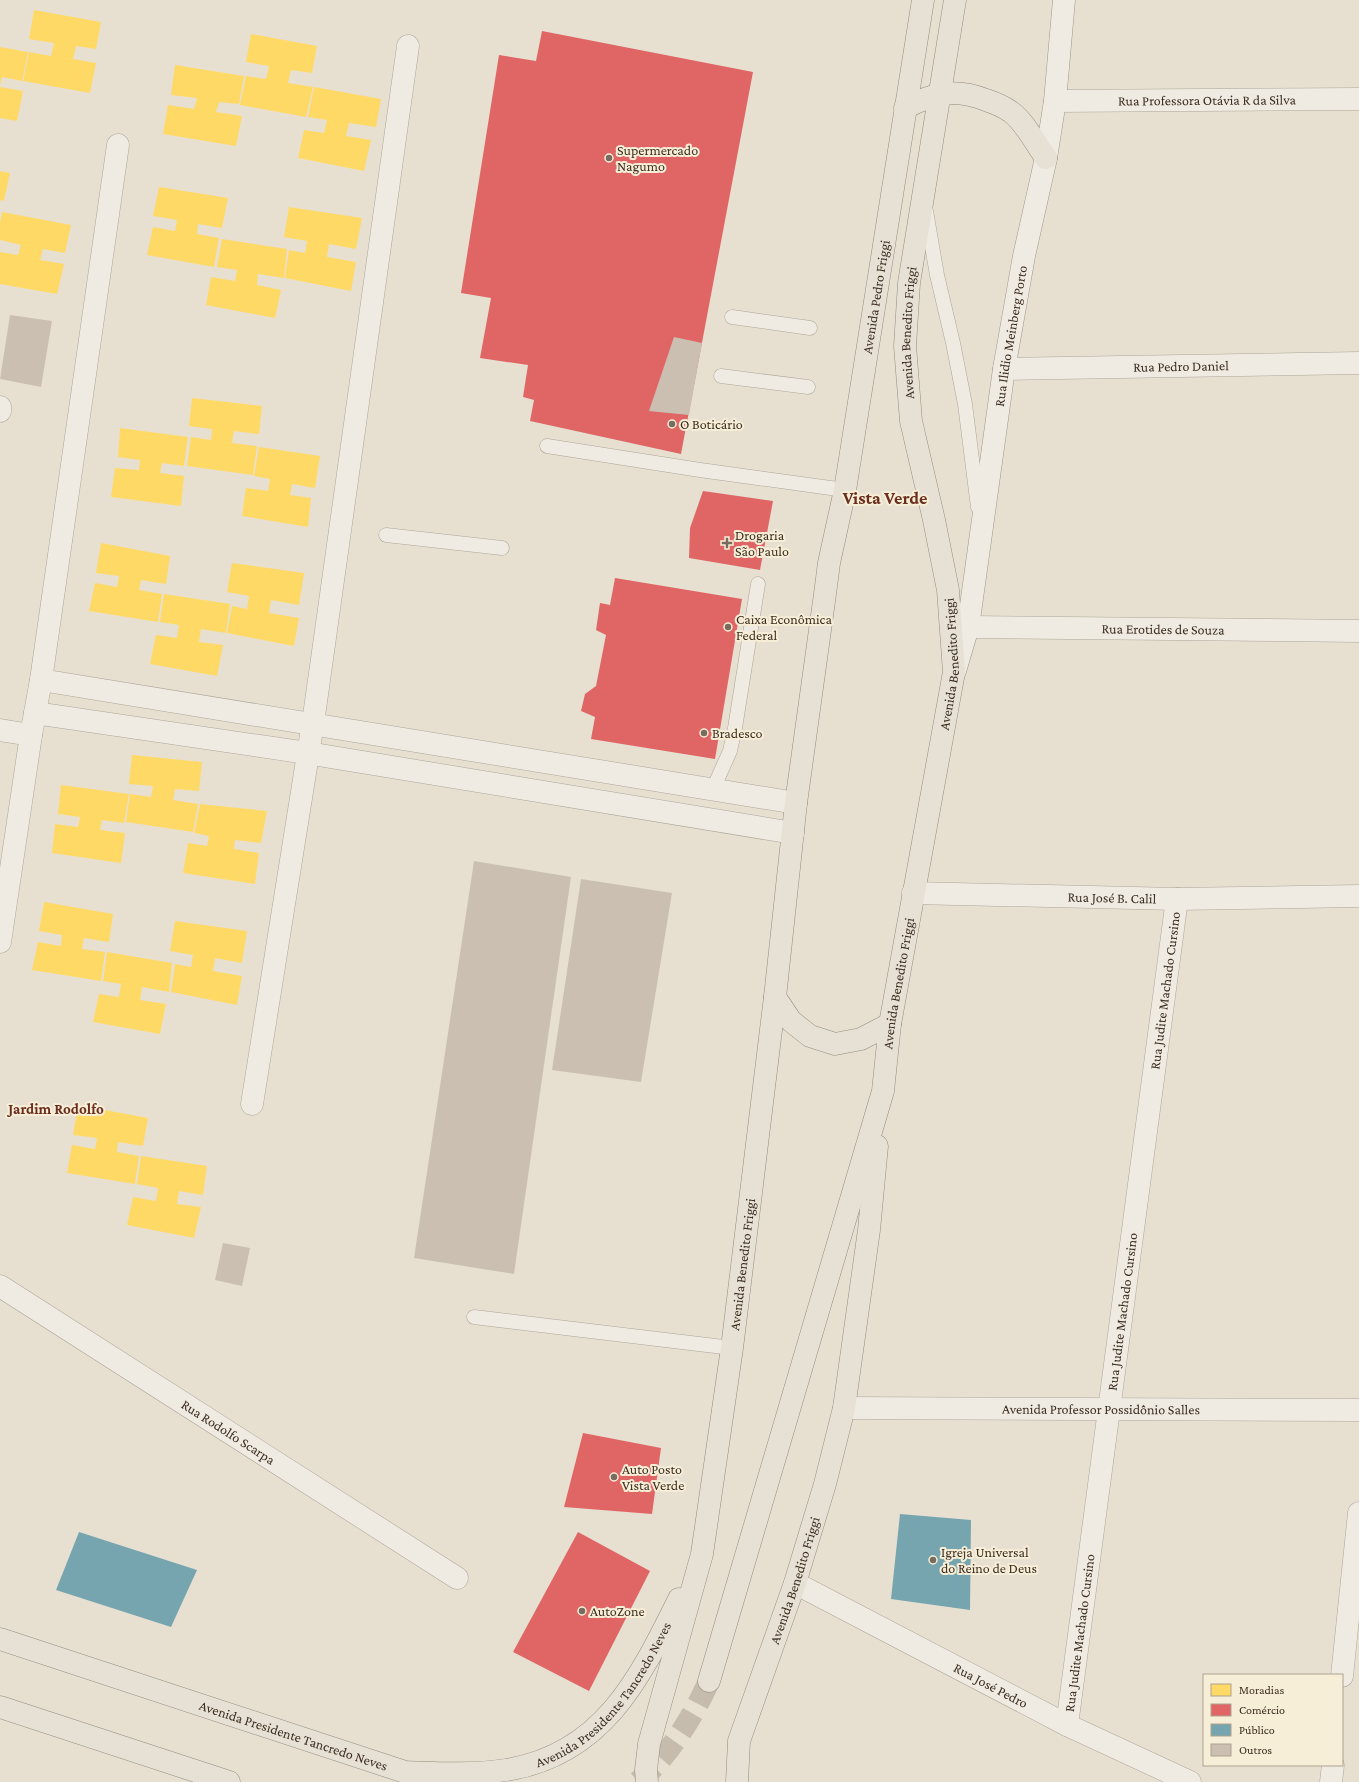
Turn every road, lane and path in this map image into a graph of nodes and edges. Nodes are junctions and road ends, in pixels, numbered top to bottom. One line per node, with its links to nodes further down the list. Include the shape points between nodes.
1 (923, 0): 8 (main road, Avenida Pedro Friggi)
2 (955, 0): 5 (main road)
3 (1065, 1): 7 (street, Rua Ilidio Meinberg Porto)
4 (408, 46): 32 (street)
5 (941, 94): 8 (main road, via 919,100); 10 (main road, via 971,94 1012,112); 11 (main road, Avenida Benedito Friggi)
6 (1359, 99): 7 (street, Rua Professora Otávia R da Silva)
7 (1055, 101): 10 (street, Rua Ilidio Meinberg Porto)
8 (905, 108): 21 (main road, Avenida Pedro Friggi)
9 (118, 145): 30 (street)
10 (1046, 158): 15 (street, Rua Ilidio Meinberg Porto, via 1024,256)
11 (923, 193): 22 (lane, via 936,275 965,404); 29 (main road, Avenida Benedito Friggi, via 909,283 904,346 911,421 948,590)
12 (732, 318): 13 (lane)
13 (810, 328)
14 (1359, 363): 15 (street, Rua Pedro Daniel)
15 (1004, 369): 22 (street, Rua Ilidio Meinberg Porto)
16 (721, 376): 17 (lane)
17 (808, 387)
18 (0, 406): 19 (street)
19 (0, 411)
20 (547, 446): 21 (lane)
21 (845, 490): 26 (main road, Avenida Pedro Friggi)
22 (981, 532): 27 (street, Rua Ilidio Meinberg Porto)
23 (386, 535): 24 (lane)
24 (502, 548)
25 (758, 584): 36 (lane, via 730,751)
26 (825, 594): 37 (main road, Avenida Benedito Friggi)
27 (968, 627): 28 (street, Rua Erotides de Souza); 29 (street, Rua Ilidio Meinberg Porto)
28 (1359, 630)
29 (954, 672): 39 (main road, Avenida Benedito Friggi)
30 (41, 680): 31 (street); 32 (street)
31 (35, 713): 34 (street); 35 (street)
32 (313, 723): 35 (street); 36 (street)
33 (0, 730): 34 (street)
34 (30, 735): 42 (street)
35 (307, 753): 38 (street); 46 (street)
36 (713, 789): 37 (street)
37 (796, 803): 38 (main road, Avenida Benedito Friggi)
38 (793, 833): 43 (main road, Avenida Benedito Friggi)
39 (913, 892): 41 (street, Rua José B. Calil); 44 (main road, Avenida Benedito Friggi)
40 (1359, 896): 41 (street, Rua José B. Calil)
41 (1177, 899): 51 (street, Rua Judite Machado Cursino)
42 (0, 942)
43 (775, 997): 44 (main road, via 791,1021 810,1036 835,1044 861,1039); 49 (main road, Avenida Benedito Friggi)
44 (890, 1024): 45 (main road, Avenida Benedito Friggi)
45 (883, 1091): 50 (main road, Avenida Benedito Friggi, via 869,1230); 59 (main road, Avenida Benedito Friggi)
46 (252, 1104)
47 (0, 1286): 55 (street, Rua Rodolfo Scarpa)
48 (474, 1317): 49 (lane)
49 (732, 1348): 54 (main road, Avenida Benedito Friggi)
50 (844, 1408): 51 (street, Avenida Professor Possidônio Salles); 56 (main road, Avenida Benedito Friggi, via 825,1484)
51 (1109, 1408): 52 (street, Avenida Professor Possidônio Salles); 61 (street, Rua Judite Machado Cursino)
52 (1359, 1410)
53 (1359, 1513): 58 (street)
54 (702, 1554): 63 (main road, Avenida Presidente Tancredo Neves, via 649,1661 623,1700 603,1722 582,1739 548,1759 506,1770 460,1773); 66 (main road, via 649,1744)
55 (457, 1578)
56 (795, 1583): 61 (street, Rua José Pedro); 67 (main road, Avenida Benedito Friggi, via 739,1741)
57 (0, 1639): 63 (main road, Avenida Presidente Tancredo Neves)
58 (1342, 1674)
59 (709, 1681)
60 (0, 1707): 64 (main road)
61 (1067, 1725): 68 (street, Rua José Pedro)
62 (1333, 1766): 69 (street)
63 (405, 1772): 65 (main road)
64 (229, 1782)
65 (439, 1782)
66 (647, 1782)
67 (736, 1782)
68 (1190, 1782)
69 (1331, 1782)

